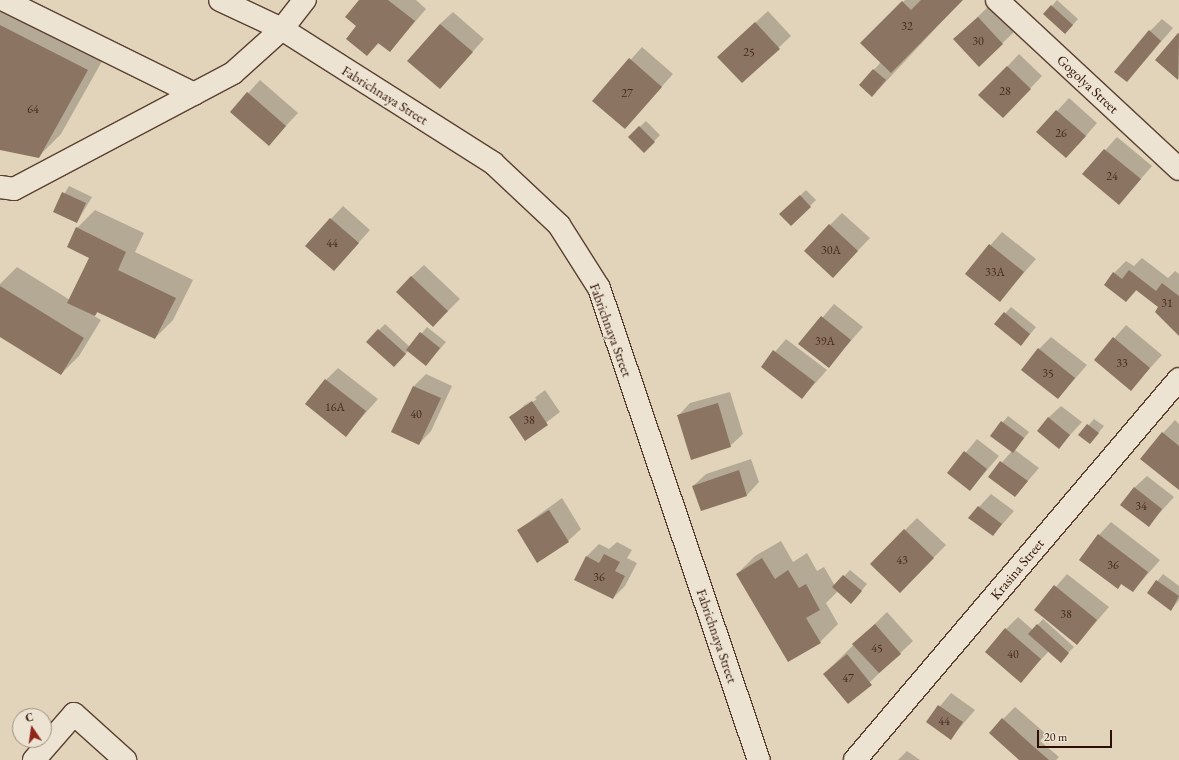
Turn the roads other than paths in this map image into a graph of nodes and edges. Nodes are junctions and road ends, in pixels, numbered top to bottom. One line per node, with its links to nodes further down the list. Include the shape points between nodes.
1 (4, 0): 6 (street)
2 (220, 0): 5 (street, Fabrichnaya Street)
3 (305, 0): 5 (street)
4 (997, 0): 7 (street, Gogolya Street)
5 (282, 29): 6 (street, via 233,73); 12 (street, Fabrichnaya Street, via 493,163 559,225 599,288)
6 (194, 94): 8 (street, via 14,189)
7 (1179, 169)
8 (0, 187)
9 (1179, 379): 13 (street, Krasina Street)
10 (34, 760): 11 (street, via 74,714)
11 (125, 760)
12 (759, 760)
13 (855, 760)

